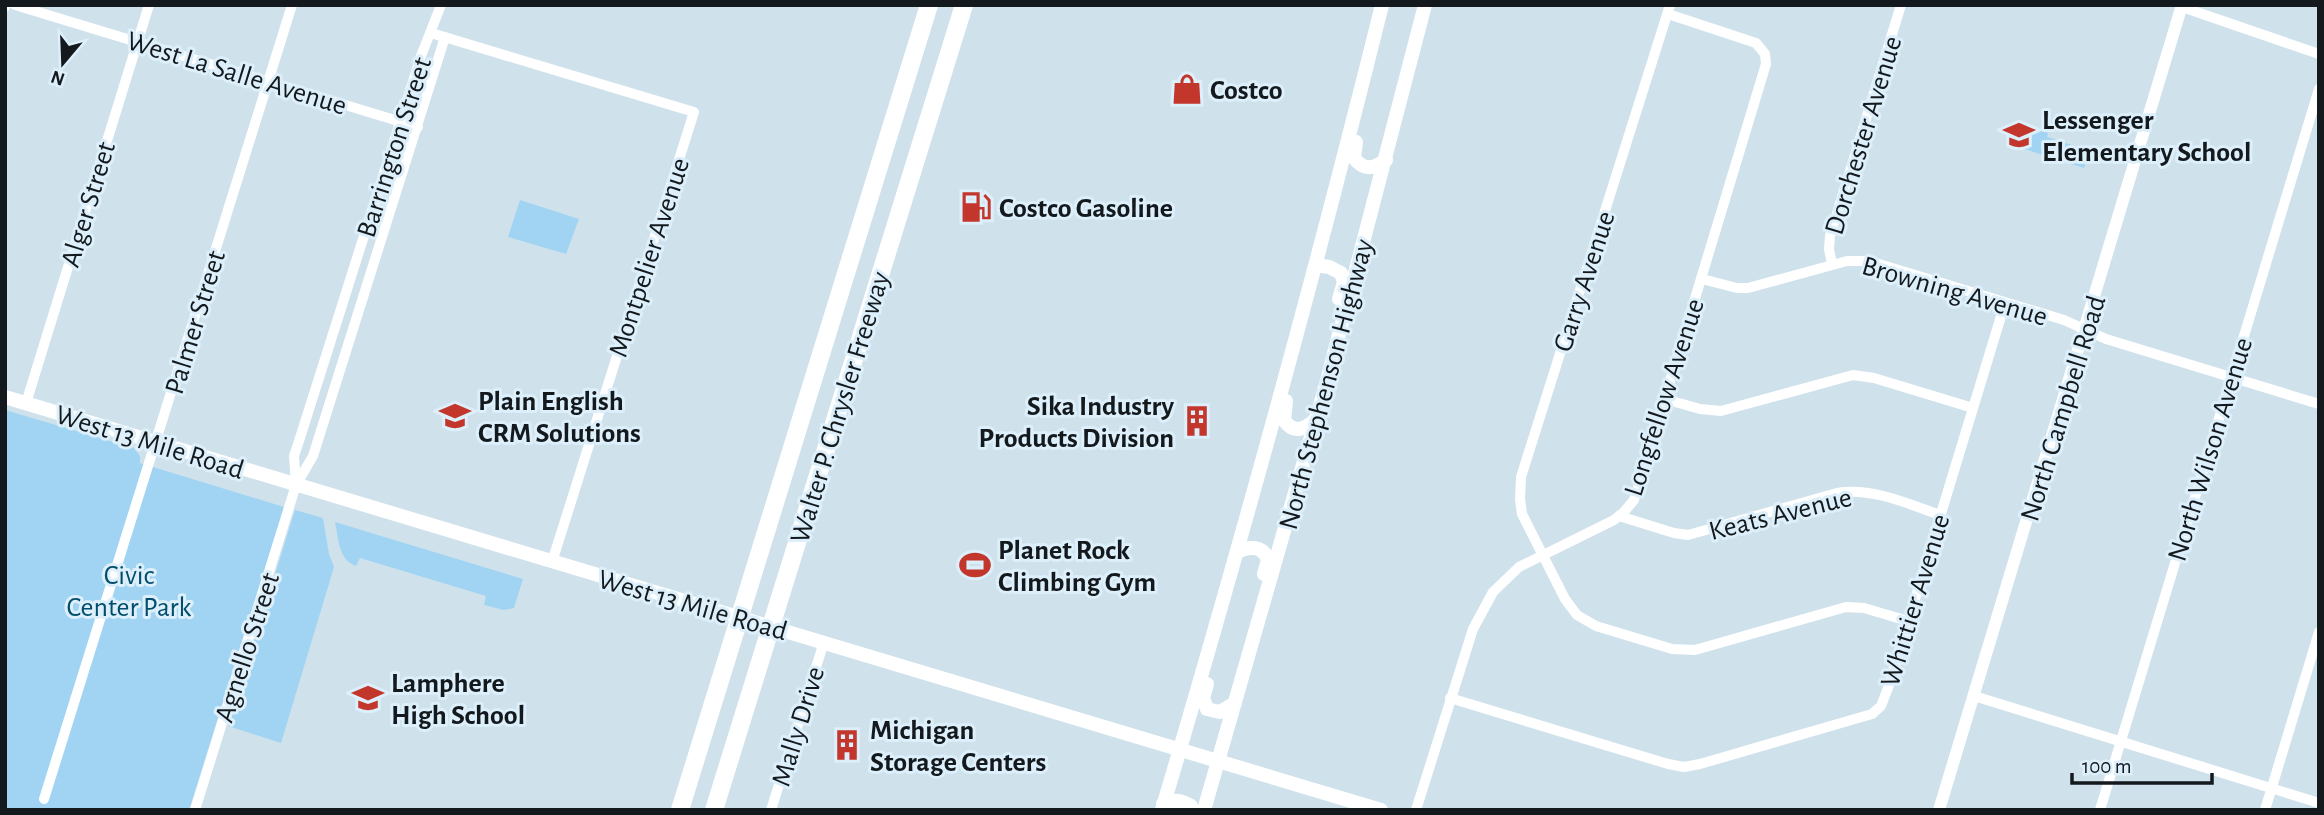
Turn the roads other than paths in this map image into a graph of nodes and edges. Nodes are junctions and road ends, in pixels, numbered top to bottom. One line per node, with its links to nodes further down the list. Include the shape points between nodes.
1 (15, 5): 15 (street, West La Salle Avenue)
2 (149, 5): 15 (street, Alger Street)
3 (292, 5): 17 (street, Palmer Street)
4 (441, 5): 12 (street, Barrington Street)
5 (929, 5): 61 (highway, Walter P. Chrysler Freeway)
6 (964, 5): 62 (highway, Walter P. Chrysler Freeway)
7 (1382, 5): 14 (main road, North Stephenson Highway)
8 (1425, 5): 21 (main road, North Stephenson Highway)
9 (1901, 5): 22 (street, Dorchester Avenue, via 1830,236)
10 (2182, 6): 16 (street); 29 (street, North Campbell Road)
11 (1669, 10): 24 (street, Longfellow Avenue, via 1756,43 1766,59); 43 (street, Garry Avenue, via 1521,477 1522,514)
12 (431, 33): 13 (street); 19 (street, Barrington Street)
13 (445, 37): 20 (street, Barrington Street); 44 (street, Montpelier Avenue, via 694,112)
14 (1374, 38): 21 (main road, via 1375,64 1353,152 1367,168); 23 (main road, North Stephenson Highway)
15 (137, 42): 17 (street, West La Salle Avenue); 34 (street, Alger Street)
16 (2319, 54)
17 (268, 82): 19 (street, West La Salle Avenue); 38 (street, Palmer Street)
18 (2319, 89): 31 (street, North Wilson Avenue)
19 (401, 121): 20 (street, West La Salle Avenue); 25 (street, Barrington Street)
20 (418, 127): 26 (street, Barrington Street)
21 (1386, 160): 28 (main road, North Stephenson Highway)
22 (1832, 264): 24 (street, Browning Avenue, via 1748,289); 27 (street, Browning Avenue, via 1869,261)
23 (1316, 265): 28 (main road, via 1341,273 1344,282 1335,314); 30 (main road, North Stephenson Highway)
24 (1702, 279): 33 (street, Longfellow Avenue)
25 (347, 291): 26 (street); 39 (street, Barrington Street, via 295,456)
26 (364, 296): 39 (street, Barrington Street, via 313,456)
27 (2005, 303): 29 (street, Browning Avenue); 36 (street, Whittier Avenue)
28 (1342, 326): 37 (main road, North Stephenson Highway)
29 (2085, 330): 31 (street, Browning Avenue); 50 (street, North Campbell Road)
30 (1286, 369): 37 (main road, via 1286,424 1301,429); 42 (main road, North Stephenson Highway)
31 (2231, 377): 35 (street, Browning Avenue); 53 (street, North Wilson Avenue)
32 (5, 397): 34 (main road, West 13 Mile Road)
33 (1665, 399): 36 (street, via 1721,411 1860,376); 41 (street, Longfellow Avenue, via 1634,500)
34 (26, 403): 38 (main road, West 13 Mile Road)
35 (2319, 404)
36 (1973, 408): 40 (street, Whittier Avenue)
37 (1317, 418): 49 (main road, North Stephenson Highway)
38 (155, 442): 39 (main road, West 13 Mile Road); 57 (street, Palmer Street)
39 (296, 485): 44 (main road, West 13 Mile Road); 60 (street, Agnello Street)
40 (1940, 515): 41 (street, Keats Avenue, via 1853,491 1688,535); 46 (street, Whittier Avenue)
41 (1619, 516): 43 (street, Longfellow Avenue)
42 (1237, 552): 45 (main road, North Stephenson Highway); 49 (main road, via 1252,547 1268,560 1242,651)
43 (1543, 555): 46 (street, Garry Avenue, via 1569,606 1583,620 1672,649 1695,650 1846,607); 51 (street, Longfellow Avenue, via 1519,567 1493,592 1473,629)
44 (552, 562): 48 (main road, West 13 Mile Road)
45 (1229, 579): 52 (main road, via 1227,615 1203,702 1207,709 1220,712); 54 (main road, North Stephenson Highway)
46 (1908, 621): 51 (street, Whittier Avenue, via 1884,699 1872,714 1692,766 1668,764)
47 (2319, 632): 56 (street)
48 (824, 642): 54 (main road, West 13 Mile Road); 63 (street, Mally Drive)
49 (1245, 667): 52 (main road, North Stephenson Highway)
50 (1974, 696): 53 (street); 68 (street, North Campbell Road)
51 (1450, 698): 67 (street, Longfellow Avenue)
52 (1235, 703): 55 (main road, North Stephenson Highway)
53 (2120, 742): 56 (street); 69 (street, North Wilson Avenue)
54 (1180, 748): 55 (main road, West 13 Mile Road); 59 (main road, North Stephenson Highway)
55 (1218, 760): 65 (main road, North Stephenson Highway); 66 (main road, West 13 Mile Road)
56 (2271, 789): 58 (street); 70 (street)
57 (44, 799)
58 (2319, 803)
59 (1163, 807): 64 (main road, via 1178,800)
60 (195, 810)
61 (680, 810)
62 (714, 810)
63 (771, 810)
64 (1192, 810)
65 (1204, 810)
66 (1381, 810)
67 (1416, 810)
68 (1940, 810)
69 (2099, 810)
70 (2265, 810)

